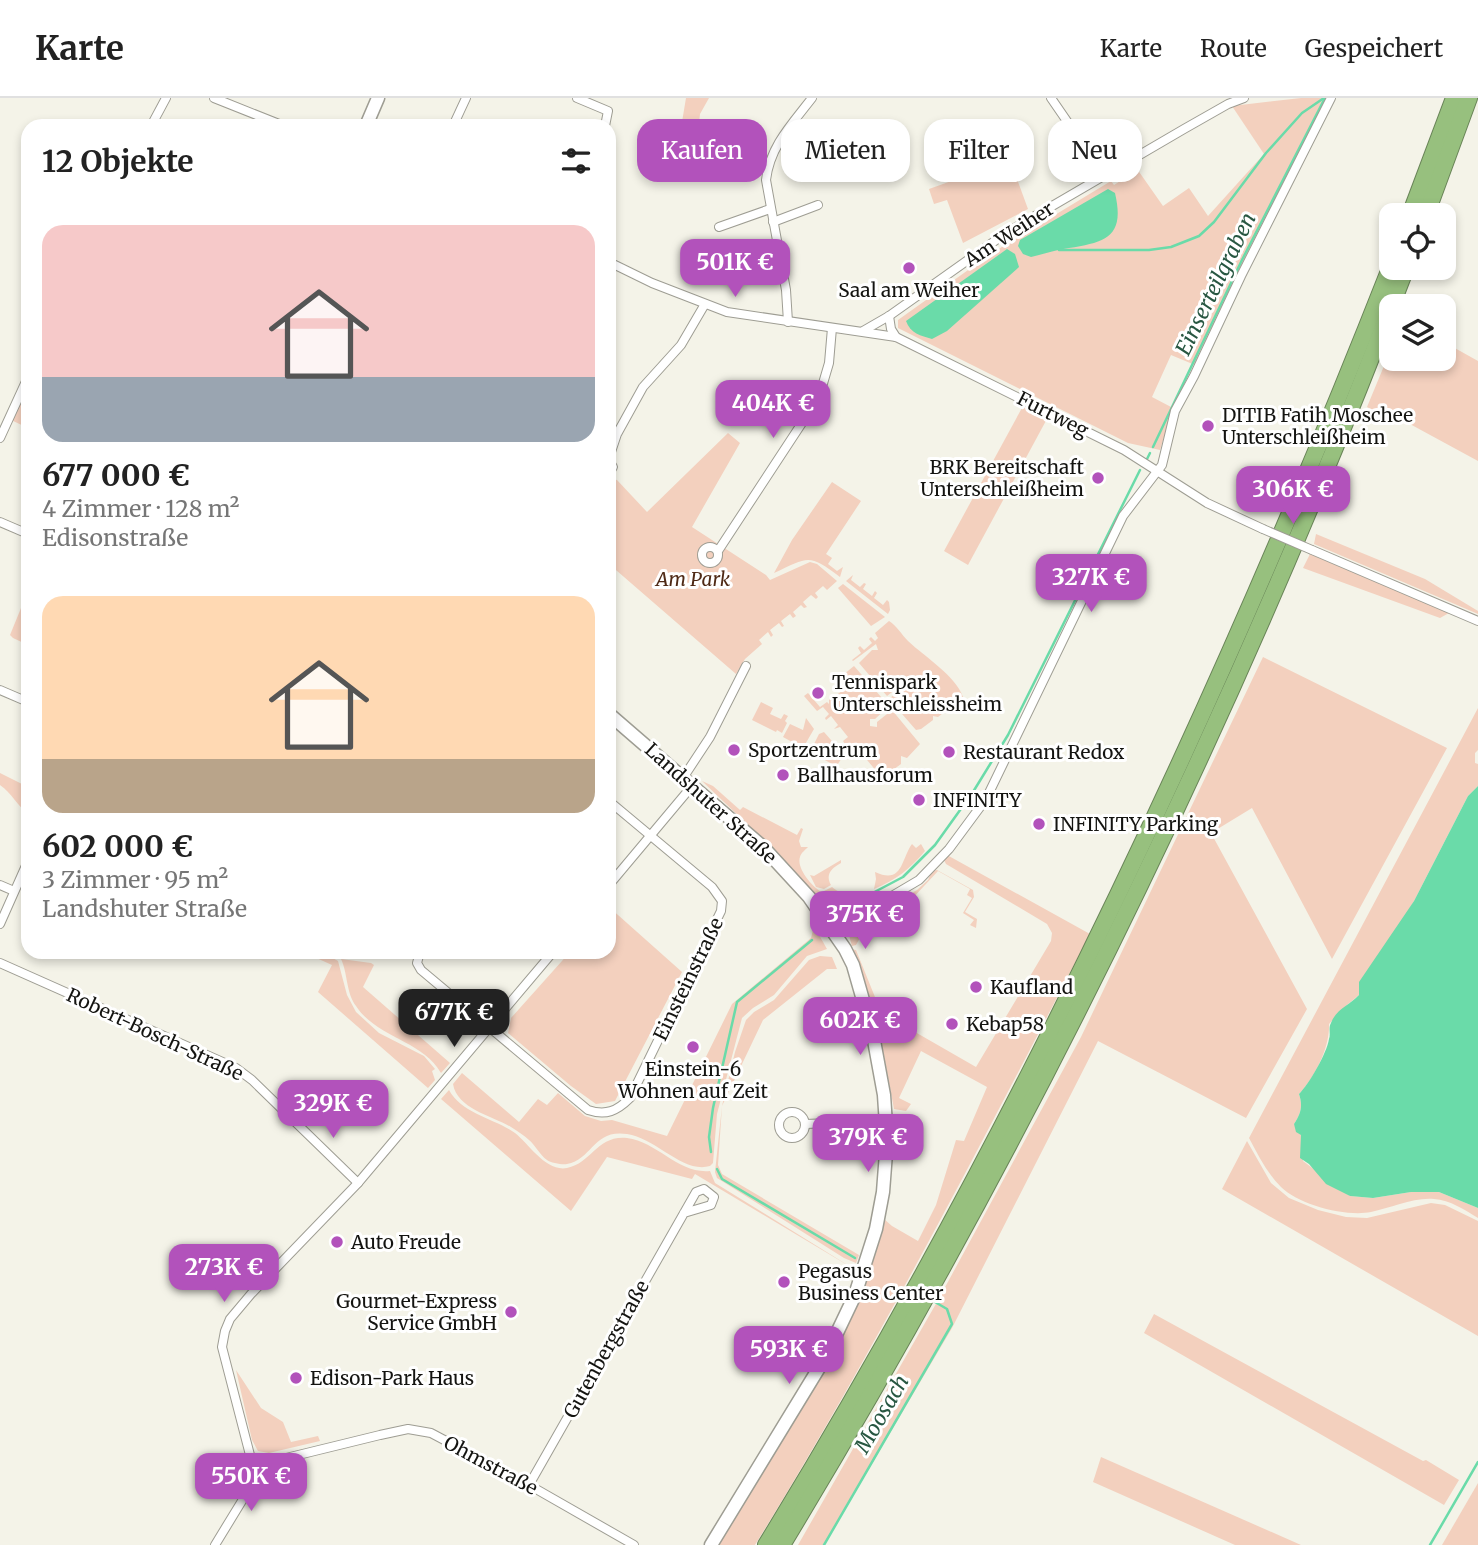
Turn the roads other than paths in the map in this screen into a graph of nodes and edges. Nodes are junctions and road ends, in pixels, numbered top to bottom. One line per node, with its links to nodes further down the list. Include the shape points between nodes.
1 (166, 98): 12 (street)
2 (214, 98): 13 (street)
3 (378, 98): 14 (main road)
4 (466, 98): 15 (street)
5 (577, 98): 16 (street, via 608,111)
6 (812, 98): 23 (street, via 774,150 766,180)
7 (1051, 98): 17 (street)
8 (1244, 98): 18 (street, Am Weiher)
9 (1331, 98): 39 (street, via 1175,411 1166,454)
10 (1454, 98): 20 (highway)
11 (1469, 98): 21 (highway)
12 (155, 119)
13 (266, 119)
14 (369, 119)
15 (456, 119)
16 (606, 119)
17 (1065, 119)
18 (1142, 153)
19 (1092, 182): 30 (street, Am Weiher, via 1006,233)
20 (1415, 203)
21 (1430, 203)
22 (818, 205): 24 (street)
23 (770, 209): 24 (street); 25 (street)
24 (773, 222): 31 (street)
25 (719, 227)
26 (616, 265): 29 (street, Furtweg)
27 (1385, 280): 70 (highway, via 1265,574 1186,752 1076,979 929,1261)
28 (1401, 280): 71 (highway, via 1262,619 1129,905 930,1290)
29 (705, 304): 31 (street, Furtweg, via 744,316); 36 (street, via 681,345 643,387)
30 (888, 316): 33 (street, Am Weiher); 34 (street)
31 (788, 321): 32 (street, Furtweg)
32 (832, 328): 33 (street, Furtweg); 42 (street, via 829,363 819,397)
33 (863, 331): 34 (street, Furtweg)
34 (896, 337): 39 (street, Furtweg, via 1124,450)
35 (21, 392): 38 (street)
36 (617, 434): 37 (street)
37 (616, 437)
38 (0, 438)
39 (1157, 471): 43 (street, Furtweg, bridge, via 1207,503); 56 (street, via 1124,516 974,817 919,880)
40 (0, 522): 41 (street)
41 (21, 531)
42 (718, 551)
43 (1478, 621)
44 (746, 666): 48 (street)
45 (0, 690): 46 (street)
46 (21, 699)
47 (616, 720): 48 (main road, Landshuter Straße)
48 (688, 782): 50 (street); 56 (main road, Landshuter Straße, via 785,870)
49 (616, 807): 50 (street)
50 (651, 836): 52 (street); 60 (street, Einsteinstraße, via 712,887 722,901 630,1098 608,1113 588,1110)
51 (21, 876): 54 (street)
52 (616, 877)
53 (0, 885): 54 (street)
54 (14, 891): 55 (street)
55 (0, 924)
56 (831, 932): 61 (main road, Landshuter Straße, via 845,948 856,974 880,1072)
57 (418, 959): 60 (street, via 421,970)
58 (547, 959): 60 (street)
59 (0, 964): 63 (street, Robert-Bosch-Straße, via 236,1068)
60 (490, 1028): 63 (street)
61 (886, 1121): 62 (street); 69 (main road, Landshuter Straße, via 876,1230 855,1295 825,1358)
62 (805, 1124)
63 (358, 1183): 65 (street, via 251,1294 225,1331 222,1347)
64 (684, 1213): 66 (street, Gutenbergstraße)
65 (256, 1468): 66 (street, Ohmstraße, via 408,1429 431,1433); 67 (street, via 248,1491)
66 (529, 1485): 68 (street, Ohmstraße)
67 (215, 1545)
68 (634, 1545)
69 (711, 1545)
70 (766, 1545)
71 (782, 1545)

